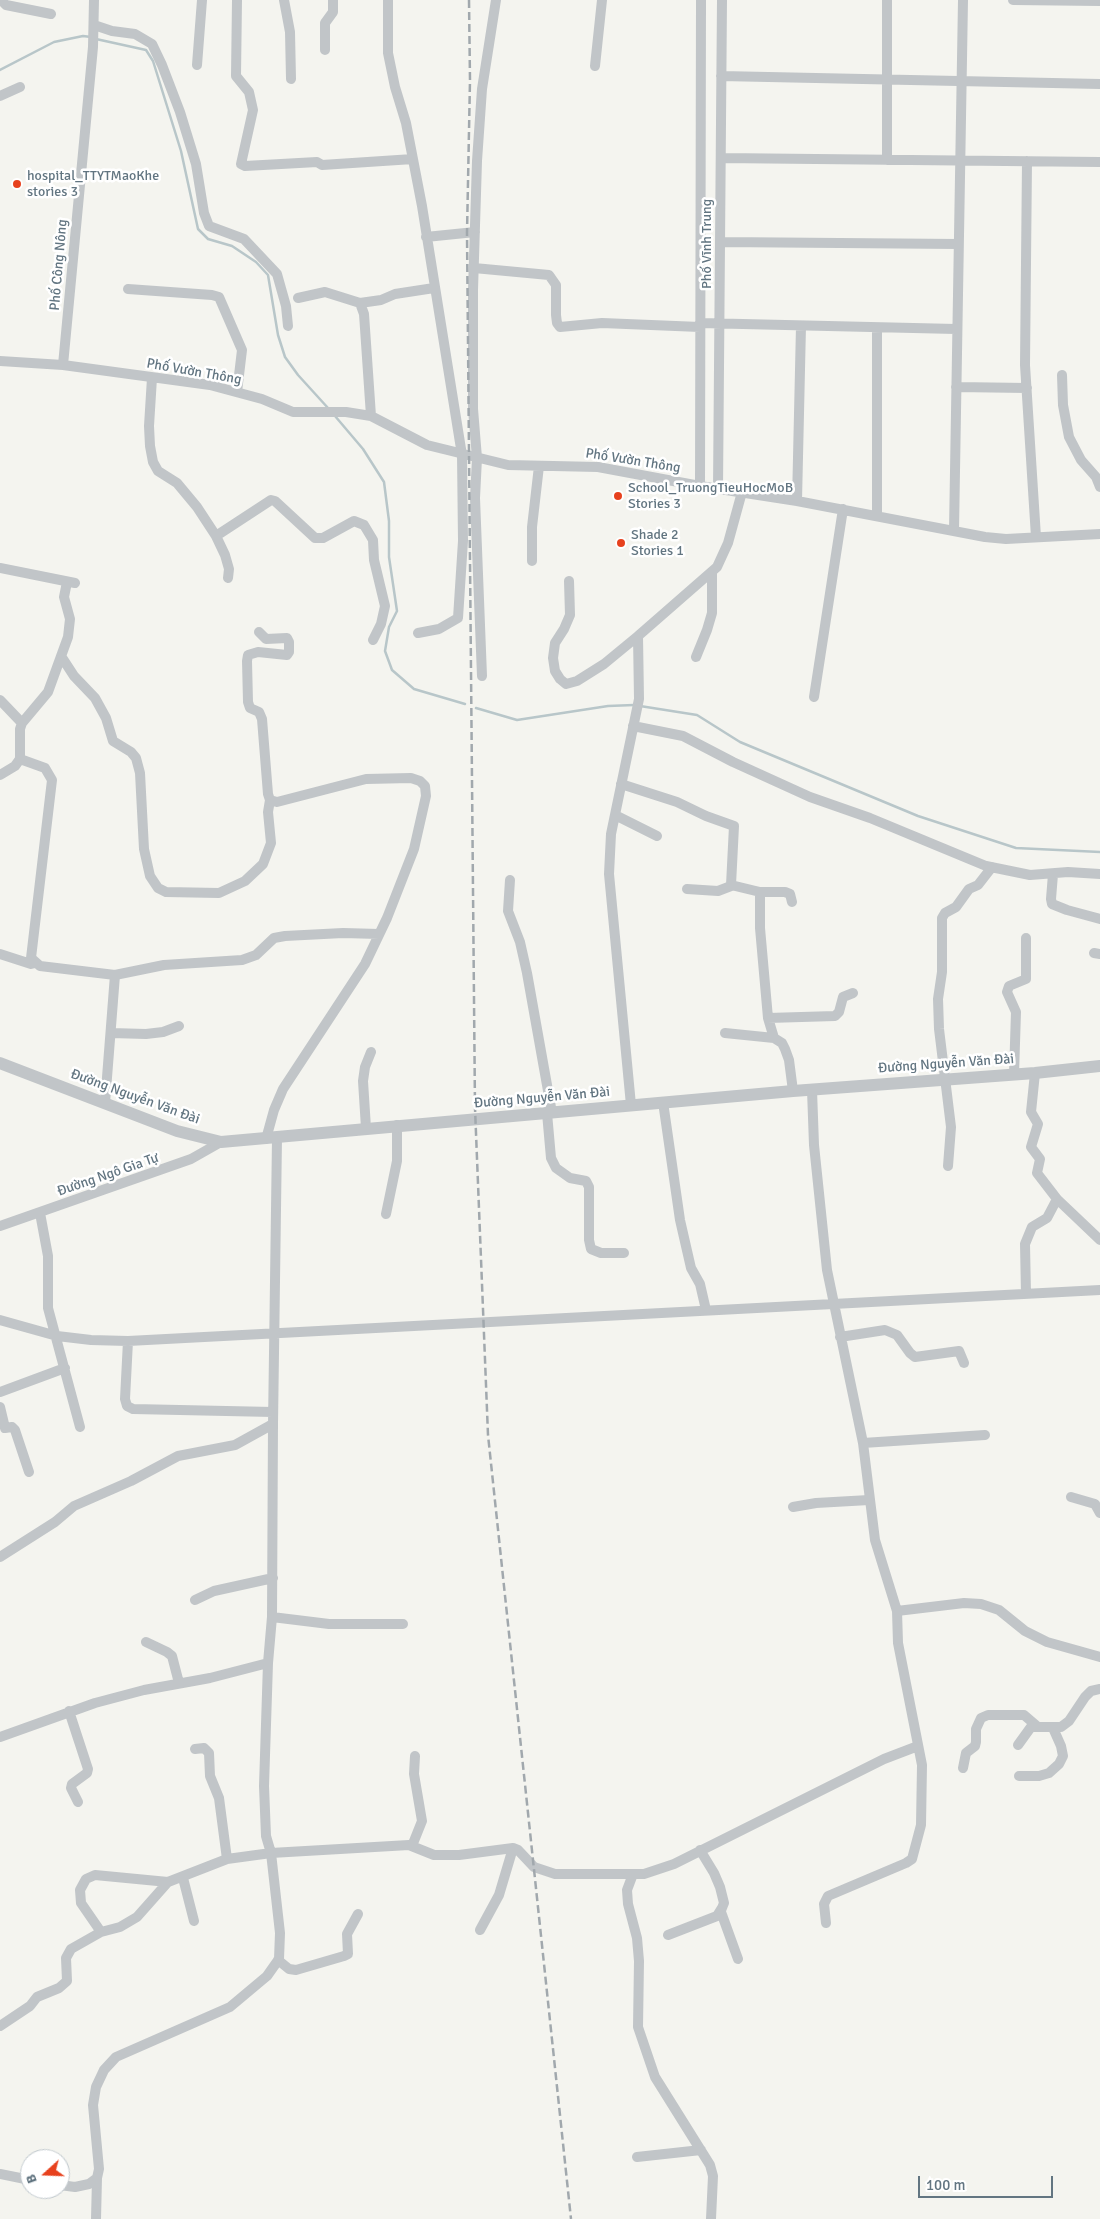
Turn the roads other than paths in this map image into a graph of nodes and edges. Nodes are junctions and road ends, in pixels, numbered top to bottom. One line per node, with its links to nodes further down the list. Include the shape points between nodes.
1 (1, 0): 17 (street, via 6,5)
2 (94, 0): 18 (street)
3 (202, 0): 20 (street)
4 (237, 0): 30 (street, via 236,76 249,92 253,110 240,161 242,166)
5 (284, 0): 23 (street, via 290,32)
6 (333, 0): 19 (street, via 332,15 324,22)
7 (388, 0): 30 (street, via 388,53)
8 (496, 0): 35 (street, via 482,89)
9 (602, 0): 21 (street)
10 (701, 0): 45 (street, Phố Vĩnh Trung)
11 (722, 0): 22 (street, Phố Vĩnh Trung)
12 (887, 0): 24 (street)
13 (963, 0): 25 (street)
14 (1012, 0): 15 (street)
15 (1054, 0): 16 (street)
16 (1100, 1)
17 (51, 14)
18 (94, 27): 46 (street, via 135,34 152,44 180,112 196,164 209,226 244,240 277,274); 51 (street, Phố Công Nông)
19 (325, 50)
20 (197, 65)
21 (595, 66)
22 (721, 76): 24 (street); 29 (street, Phố Vĩnh Trung)
23 (291, 79)
24 (887, 79): 25 (street); 31 (street)
25 (961, 80): 26 (street); 32 (street)
26 (1100, 84)
27 (20, 87): 28 (street)
28 (0, 96)
29 (721, 158): 31 (street); 37 (street, Phố Vĩnh Trung)
30 (413, 159): 36 (street)
31 (887, 160): 32 (street)
32 (960, 160): 33 (street); 38 (street)
33 (1027, 161): 34 (street); 55 (street, via 1025,365)
34 (1100, 162)
35 (475, 232): 36 (street); 39 (street)
36 (426, 237): 40 (street)
37 (720, 242): 38 (street); 44 (street, Phố Vĩnh Trung)
38 (958, 244): 49 (street)
39 (474, 268): 45 (street, via 549,275 556,285 556,315 560,327 602,323); 59 (street)
40 (434, 288): 43 (street); 58 (street)
41 (128, 290): 56 (street, via 219,297 242,350)
42 (298, 298): 43 (street, via 325,292)
43 (360, 303): 57 (street, via 364,314)
44 (720, 324): 45 (street); 47 (street); 63 (street, Phố Vĩnh Trung)
45 (700, 325): 61 (street, Phố Vĩnh Trung)
46 (288, 326)
47 (801, 326): 48 (street); 65 (street)
48 (878, 328): 49 (street); 67 (street)
49 (956, 329): 54 (street)
50 (0, 360): 51 (street, Phố Vườn Thông)
51 (63, 365): 53 (street, Phố Vườn Thông)
52 (1062, 375): 62 (street, via 1069,437)
53 (152, 378): 56 (street, Phố Vườn Thông, via 210,385); 70 (street, via 149,426 153,462 158,471 177,483)
54 (956, 386): 55 (street); 68 (street)
55 (1028, 388): 71 (street)
56 (237, 392): 57 (street, Phố Vườn Thông, via 293,412 346,412)
57 (371, 416): 58 (street, Phố Vườn Thông, via 427,445)
58 (462, 455): 59 (street, Phố Vườn Thông); 78 (street, via 463,541 458,618 439,629)
59 (477, 458): 60 (street, Phố Vườn Thông, via 508,465); 83 (street, via 475,498)
60 (538, 466): 61 (street, Phố Vườn Thông, via 598,467); 72 (street)
61 (700, 486): 63 (street, Phố Vườn Thông)
62 (1100, 487)
63 (718, 488): 64 (street, Phố Vườn Thông)
64 (742, 492): 65 (street, Phố Vườn Thông); 74 (street, via 728,543)
65 (798, 501): 66 (street, Phố Vườn Thông)
66 (842, 509): 67 (street, Phố Vườn Thông); 84 (street)
67 (876, 515): 68 (street, Phố Vườn Thông)
68 (954, 530): 71 (street, Phố Vườn Thông, via 985,537)
69 (1100, 534): 71 (street, Phố Vườn Thông)
70 (216, 536): 75 (street, via 225,555); 80 (street, via 271,500 314,538 323,538 354,521 364,525 373,540 374,560 385,606)
71 (1036, 537)
72 (532, 561)
73 (0, 568): 81 (street, via 71,583 64,597 70,619)
74 (712, 572): 79 (street); 82 (street, via 712,613)
75 (228, 578)
76 (569, 581): 79 (street, via 570,615 555,643 553,658 554,671 566,684 604,664)
77 (260, 632): 91 (street, via 266,639 287,638 289,642 287,654 258,652 248,655 246,661 248,702 250,708 260,712 262,719)
78 (418, 633)
79 (638, 636): 87 (street, via 638,699)
80 (373, 640)
81 (61, 656): 86 (street, via 48,692); 91 (street, via 95,698 106,718 113,742 136,758 140,773 144,849 150,876 158,888 166,892 219,893 245,881 263,864 271,843)
82 (696, 657)
83 (482, 676)
84 (814, 697)
85 (0, 700): 86 (street)
86 (22, 722): 88 (street)
87 (634, 726): 90 (street); 94 (street, via 683,736 810,797)
88 (20, 759): 89 (street); 106 (street, via 45,768 52,780 32,945 31,958)
89 (0, 775)
90 (621, 784): 92 (street); 98 (street, via 677,802 734,826)
91 (270, 800): 103 (street, via 277,802 366,779 411,778 425,786 426,796 414,849)
92 (615, 815): 93 (street); 124 (street, via 609,874)
93 (657, 836)
94 (992, 867): 95 (street, via 1030,875); 119 (street, via 978,885 969,889 956,907 944,913 942,918 942,972 938,999)
95 (1053, 874): 96 (street); 102 (street, via 1052,904)
96 (1100, 874)
97 (510, 880): 125 (street, via 508,911 527,972)
98 (732, 886): 99 (street, via 718,891); 100 (street)
99 (687, 890)
100 (760, 892): 101 (street, via 785,892 790,894); 109 (street)
101 (792, 902)
102 (1100, 919)
103 (379, 934): 107 (street, via 285,936 274,938 256,955 242,960 164,965); 128 (street, via 365,964 283,1089 274,1110)
104 (1026, 938): 118 (street, via 1026,979 1008,986 1007,992 1016,1012)
105 (0, 954): 106 (street)
106 (35, 963): 107 (street)
107 (114, 975): 111 (street)
108 (853, 993): 109 (street, via 843,997 839,1012 834,1016)
109 (768, 1018): 113 (street)
110 (179, 1026): 111 (street, via 146,1034)
111 (110, 1033): 123 (street)
112 (725, 1033): 113 (street)
113 (774, 1038): 120 (street, via 782,1043 789,1060)
114 (371, 1052): 127 (street, via 364,1081)
115 (0, 1063): 123 (street, Đường Nguyễn Văn Đài)
116 (1100, 1066): 117 (street, Đường Nguyễn Văn Đài)
117 (1035, 1073): 118 (street, Đường Nguyễn Văn Đài); 131 (street, via 1031,1112 1038,1124 1032,1150 1040,1159 1039,1177)
118 (1014, 1074): 119 (street, Đường Nguyễn Văn Đài)
119 (945, 1079): 121 (street, Đường Nguyễn Văn Đài); 130 (street, via 951,1126)
120 (792, 1090): 121 (street, Đường Nguyễn Văn Đài); 122 (street, Đường Nguyễn Văn Đài)
121 (812, 1090): 139 (street, via 824,1252)
122 (663, 1102): 124 (street, Đường Nguyễn Văn Đài); 140 (street, via 680,1220 691,1268 700,1284)
123 (105, 1103): 129 (street, Đường Nguyễn Văn Đài, via 177,1132)
124 (632, 1105): 125 (street, Đường Nguyễn Văn Đài)
125 (549, 1113): 126 (street, Đường Nguyễn Văn Đài); 136 (street, via 551,1158 556,1168 590,1187 590,1249 600,1253)
126 (397, 1126): 127 (street, Đường Nguyễn Văn Đài); 133 (street, via 396,1160)
127 (366, 1128): 128 (street, Đường Nguyễn Văn Đài)
128 (272, 1138): 129 (street, Đường Nguyễn Văn Đài); 142 (street)
129 (221, 1142): 132 (street, Đường Ngô Gia Tự, via 191,1159)
130 (948, 1166)
131 (1057, 1199): 135 (street); 138 (street, via 1047,1218 1032,1227 1024,1244)
132 (40, 1213): 134 (street, Đường Ngô Gia Tự); 143 (street, via 48,1256 48,1308)
133 (386, 1214)
134 (0, 1226)
135 (1100, 1240)
136 (624, 1253)
137 (1100, 1290): 138 (street)
138 (1026, 1294): 139 (street)
139 (834, 1304): 140 (street); 144 (street)
140 (706, 1310): 142 (street)
141 (0, 1320): 143 (street)
142 (275, 1334): 145 (street); 150 (street)
143 (57, 1336): 145 (street); 147 (street)
144 (840, 1337): 146 (street, via 885,1330 897,1335 915,1356 959,1351); 155 (street)
145 (128, 1341): 150 (street, via 125,1398 127,1406 133,1409)
146 (964, 1363)
147 (65, 1368): 148 (street); 152 (street)
148 (0, 1392)
149 (0, 1407): 153 (street)
150 (273, 1412): 151 (street)
151 (273, 1424): 161 (street, via 236,1445 178,1456 74,1506); 162 (street)
152 (80, 1428)
153 (3, 1430): 156 (street, via 12,1426 15,1430)
154 (985, 1435): 155 (street)
155 (863, 1443): 158 (street)
156 (29, 1472)
157 (1071, 1497): 160 (street, via 1095,1504)
158 (869, 1500): 159 (street, via 816,1503); 164 (street, via 876,1540)
159 (793, 1508)
160 (1100, 1513)
161 (0, 1558)
162 (273, 1578): 163 (street, via 214,1591); 165 (street)
163 (195, 1600)
164 (897, 1611): 168 (street, via 981,1604 999,1610 1025,1631 1047,1642); 177 (street, via 898,1643)
165 (272, 1617): 166 (street, via 329,1624); 169 (street)
166 (403, 1624)
167 (146, 1642): 170 (street, via 172,1656)
168 (1100, 1657)
169 (268, 1663): 170 (street); 186 (street, via 264,1786 266,1836)
170 (179, 1683): 172 (street)
171 (1100, 1689): 174 (street, via 1091,1691 1061,1727)
172 (69, 1711): 175 (street); 182 (street, via 88,1769 72,1784)
173 (1038, 1727): 174 (street); 176 (street, via 1032,1727); 180 (street, via 1024,1715 988,1715 981,1718 976,1729 975,1746 966,1753)
174 (1053, 1728): 181 (street, via 1063,1756 1059,1764 1049,1773)
175 (0, 1737)
176 (1018, 1745)
177 (918, 1746): 185 (street, via 884,1759); 194 (street, via 922,1764 921,1825 912,1859 828,1896 824,1904)
178 (195, 1748): 187 (street, via 209,1752 210,1776 218,1798)
179 (415, 1756): 183 (street, via 414,1774 422,1821)
180 (963, 1768)
181 (1019, 1776)
182 (78, 1802)
183 (412, 1846): 184 (street, via 434,1855); 186 (street)
184 (513, 1848): 188 (street, via 534,1867 555,1874); 195 (street, via 499,1895)
185 (700, 1850): 188 (street, via 657,1870); 191 (street, via 720,1887 724,1903)
186 (271, 1853): 187 (street); 198 (street, via 281,1940)
187 (228, 1859): 189 (street)
188 (633, 1874): 201 (street, via 627,1890 639,1961 638,2027 655,2077)
189 (182, 1878): 190 (street); 193 (street)
190 (168, 1882): 196 (street, via 137,1917 120,1927); 196 (street, via 95,1876 86,1879 80,1890 81,1903)
191 (721, 1912): 197 (street); 199 (street)
192 (358, 1914): 198 (street, via 346,1934 348,1954 296,1970 289,1969)
193 (194, 1921)
194 (826, 1923)
195 (480, 1930)
196 (101, 1932): 200 (street, via 71,1949 66,1958 67,1981 37,1997 30,2006)
197 (668, 1935)
198 (278, 1960): 205 (street, via 267,1976 230,2007 116,2057 104,2070 96,2087 93,2105)
199 (738, 1960)
200 (0, 2026)
201 (701, 2150): 202 (street); 208 (street, via 713,2176)
202 (637, 2157)
203 (0, 2174): 204 (street)
204 (20, 2178)
205 (97, 2178): 206 (street, via 89,2184); 207 (street)
206 (70, 2186)
207 (96, 2219)
208 (711, 2219)

